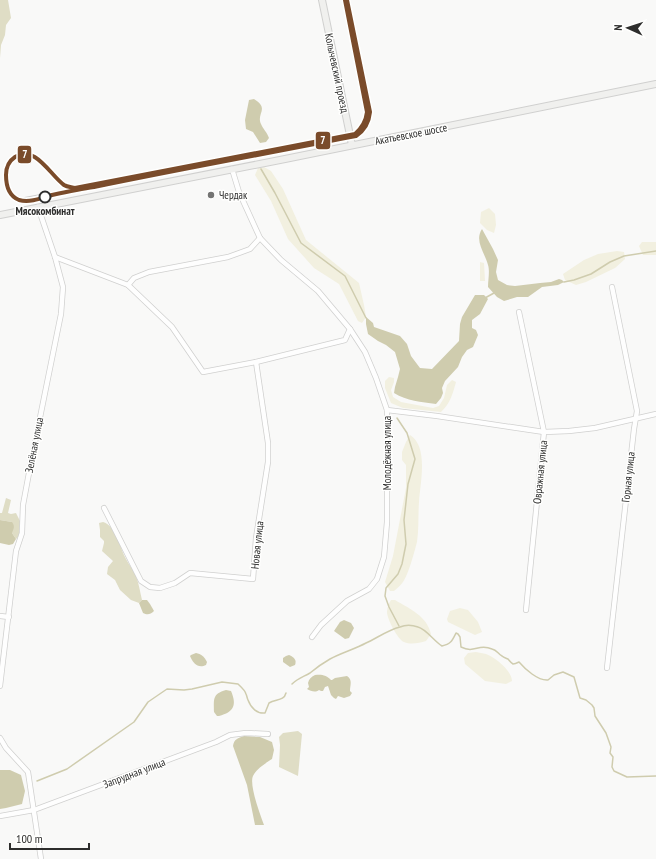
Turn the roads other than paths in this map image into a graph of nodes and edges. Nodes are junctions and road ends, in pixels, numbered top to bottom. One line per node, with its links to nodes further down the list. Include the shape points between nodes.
1 (322, 0): 3 (main road, Колычевский проезд)
2 (656, 84): 3 (main road, Акатьевское шоссе)
3 (352, 145): 4 (main road, Акатьевское шоссе)
4 (232, 169): 5 (main road, Акатьевское шоссе); 7 (street, Молодёжная улица, via 239,192)
5 (38, 207): 6 (main road, Акатьевское шоссе); 8 (street, Зелёная улица)
6 (0, 214)
7 (260, 238): 9 (street, via 250,248 228,257 149,272 134,278); 12 (street, Молодёжная улица, via 281,260 318,291)
8 (55, 257): 9 (street); 21 (street, Зелёная улица, via 63,287 61,314 22,505 22,533 16,551)
9 (128, 285): 13 (street, via 172,327 203,372)
10 (612, 287): 16 (street, Горная улица, via 637,411)
11 (519, 312): 17 (street, Овражная улица)
12 (350, 329): 13 (street, via 345,340); 14 (street, Молодёжная улица, via 365,352)
13 (256, 362): 18 (street, Новая улица, via 268,444 268,462 256,538 253,579 190,573 175,583 160,588 150,587 142,581)
14 (387, 410): 17 (street); 22 (street, Молодёжная улица, via 386,522 384,556 378,579 369,589 347,601 318,627)
15 (656, 414): 16 (street)
16 (636, 418): 17 (street, via 595,428); 23 (street, Горная улица)
17 (544, 432): 19 (street, Овражная улица)
18 (104, 508)
19 (526, 610)
20 (0, 616): 21 (street)
21 (9, 617): 24 (street, Зелёная улица)
22 (312, 637)
23 (607, 668)
24 (0, 686)
25 (268, 734): 27 (street, Запрудная улица, via 230,735)
26 (0, 738): 27 (street, via 28,772)
27 (34, 810): 28 (street, Запрудная улица); 29 (street)
28 (0, 816)
29 (41, 859)

